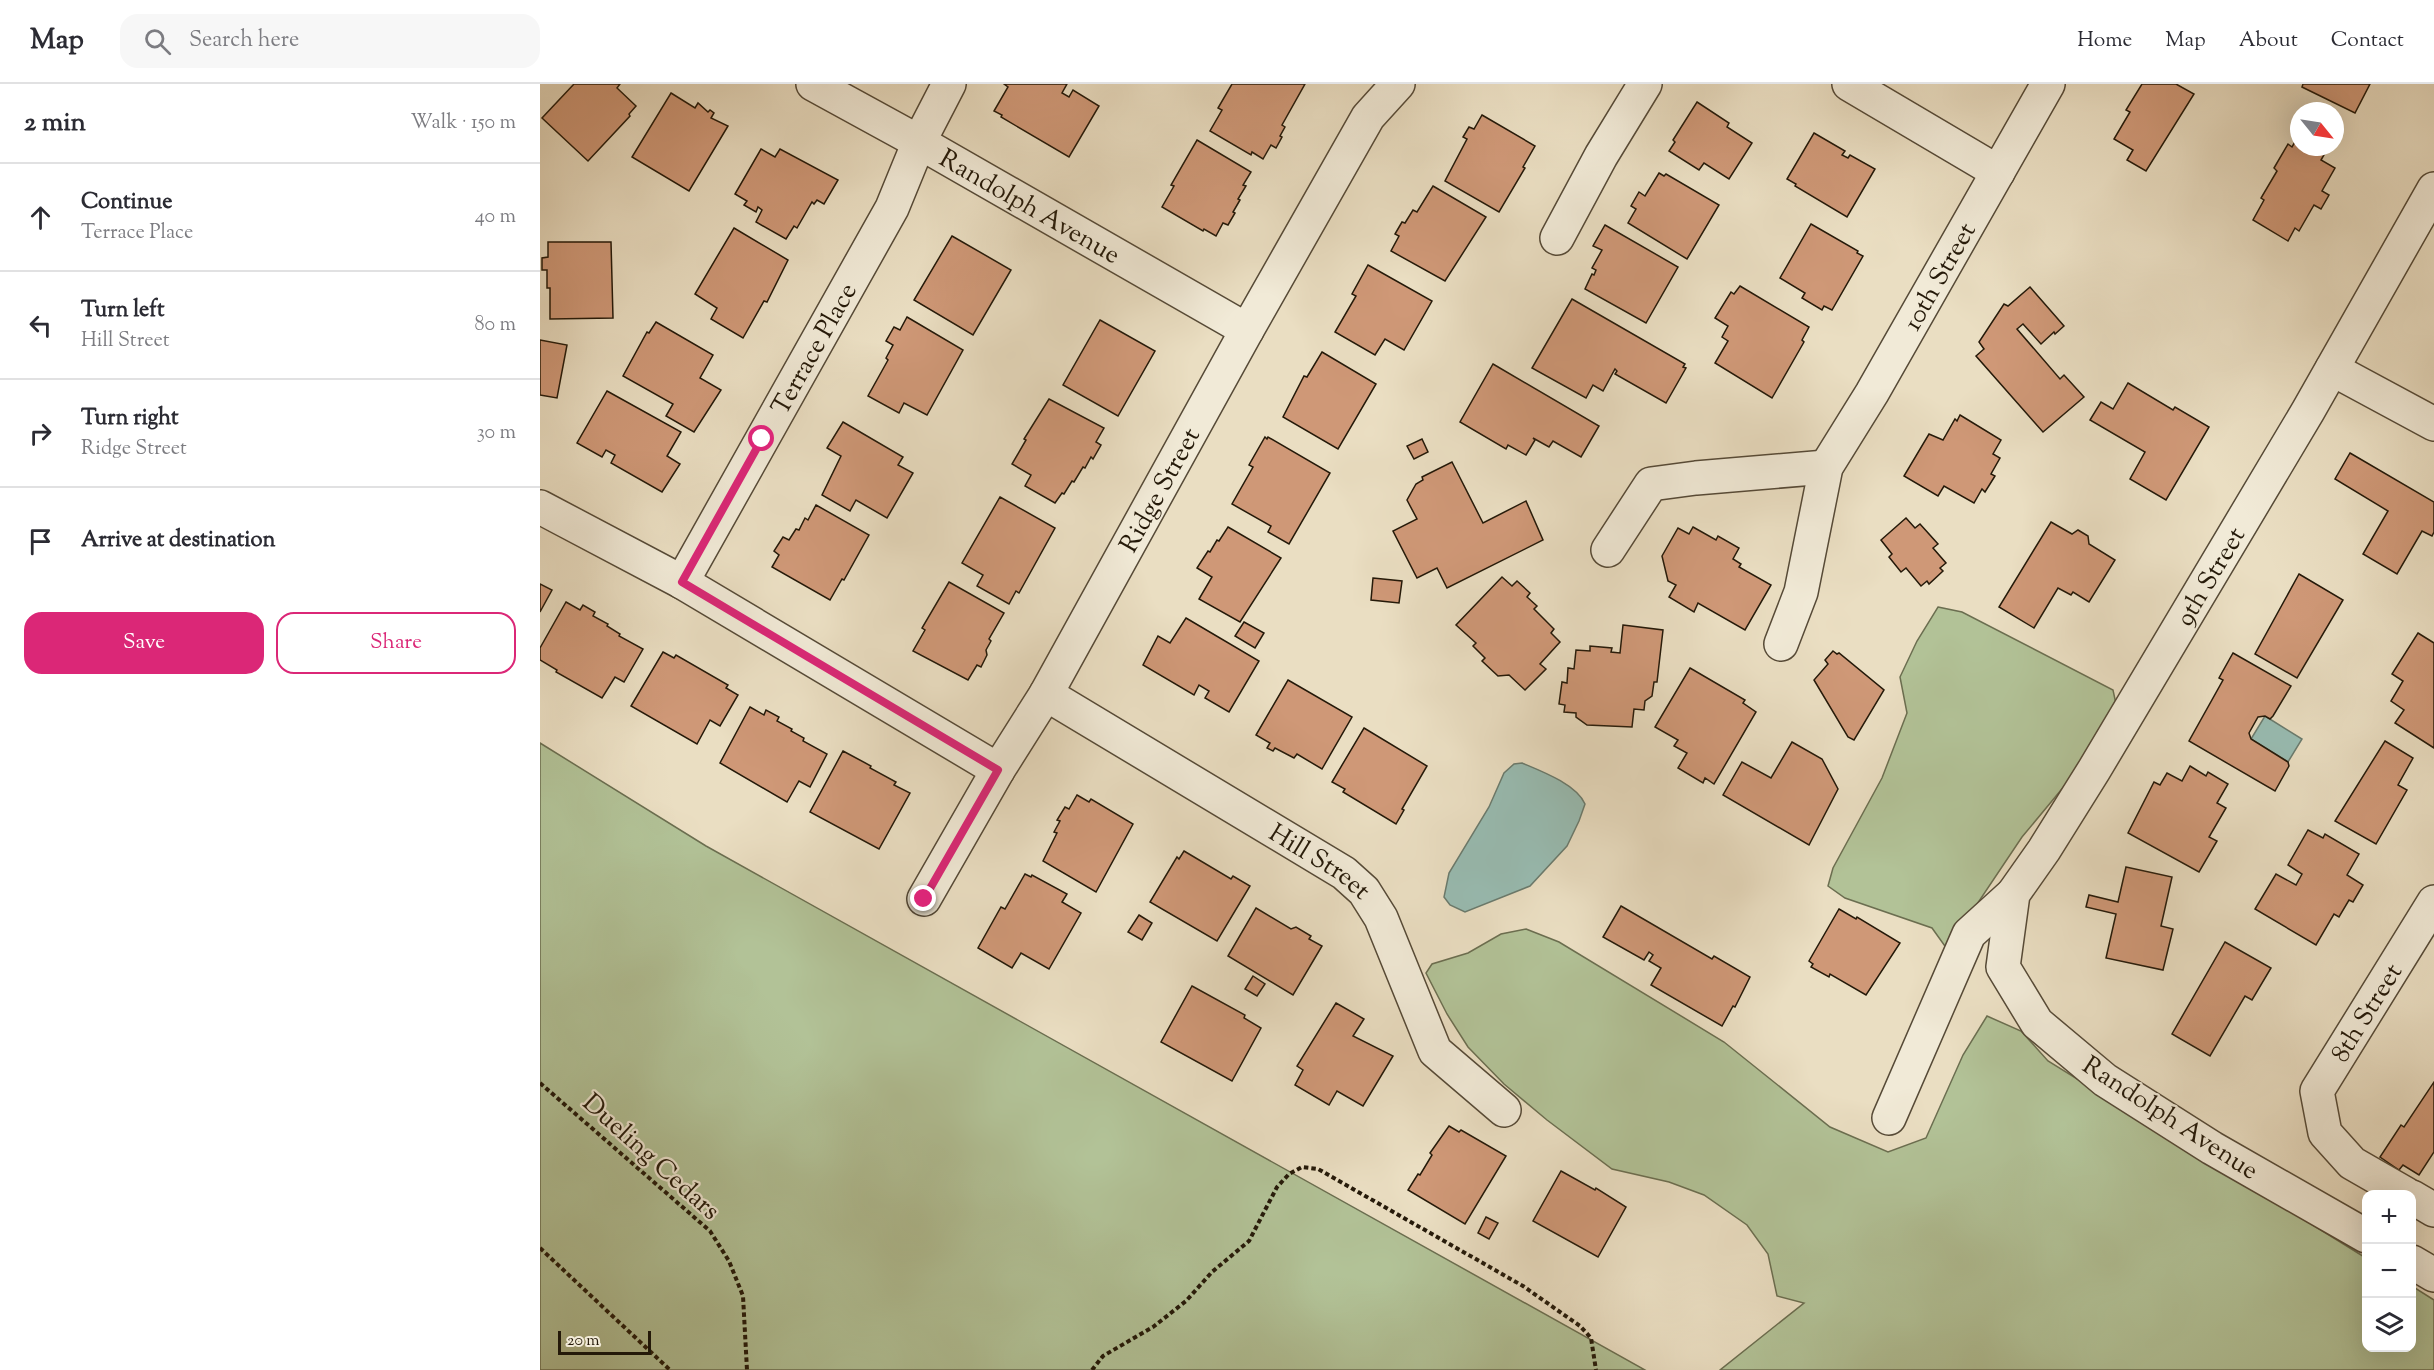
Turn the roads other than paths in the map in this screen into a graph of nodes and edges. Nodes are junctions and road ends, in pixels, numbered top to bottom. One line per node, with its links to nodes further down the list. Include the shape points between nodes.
1 (813, 84): 7 (street, Randolph Avenue)
2 (949, 84): 7 (street, Terrace Place)
3 (1398, 84): 11 (street, Ridge Street, via 1368,117)
4 (1645, 84): 10 (street)
5 (1849, 84): 8 (street)
6 (2048, 84): 8 (street, 10th Street)
7 (919, 142): 11 (street, Randolph Avenue); 17 (street, Terrace Place, via 892,208)
8 (1998, 172): 14 (street, 10th Street)
9 (2434, 189): 12 (street, 9th Street)
10 (1557, 238)
11 (1247, 330): 19 (street, Ridge Street)
12 (2332, 369): 13 (street); 21 (street, 9th Street, via 2094,770)
13 (2434, 424)
14 (1826, 467): 16 (street, via 1651,484); 18 (street, via 1802,592)
15 (540, 507): 17 (street)
16 (1608, 550)
17 (682, 582): 20 (street)
18 (1781, 644)
19 (1046, 694): 20 (street, Ridge Street); 25 (street, Hill Street, via 1344,873 1364,891 1381,918 1435,1051)
20 (998, 770): 22 (street, Ridge Street)
21 (2013, 894): 24 (street, 9th Street); 26 (street, via 1969,934)
22 (924, 899)
23 (2434, 902): 27 (street, 8th Street, via 2317,1091 2325,1132 2352,1163)
24 (2002, 967): 30 (street, Randolph Avenue, via 2037,1023 2106,1080 2212,1148)
25 (1504, 1110)
26 (1889, 1118)
27 (2399, 1190)
28 (2416, 1199): 29 (street)
29 (2434, 1210)
30 (2362, 1233)
31 (2416, 1264): 32 (street)
32 (2434, 1275)

